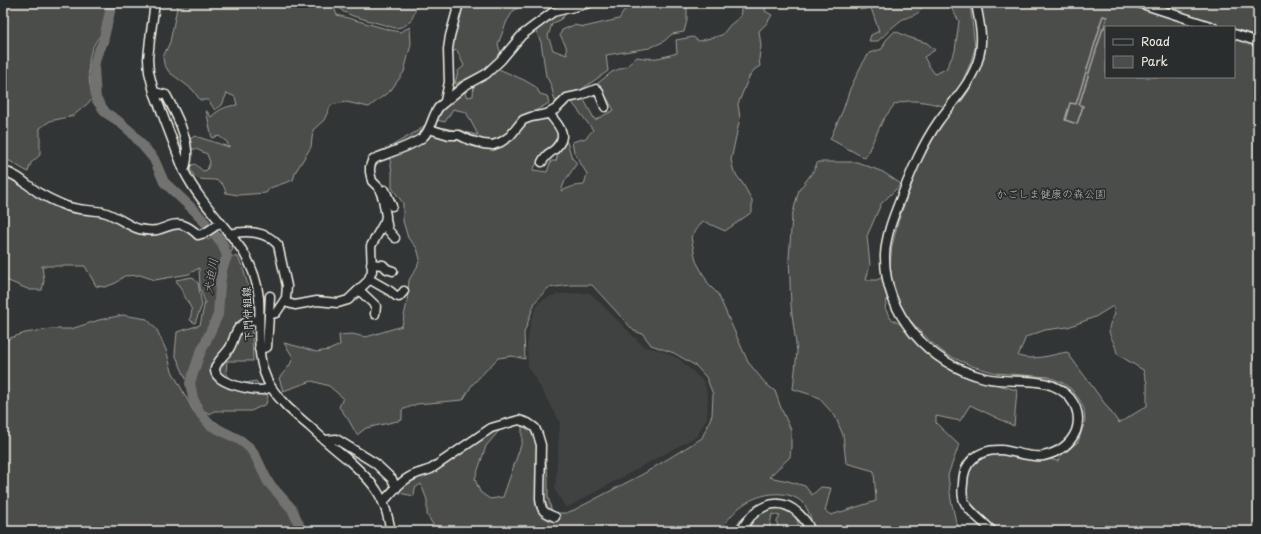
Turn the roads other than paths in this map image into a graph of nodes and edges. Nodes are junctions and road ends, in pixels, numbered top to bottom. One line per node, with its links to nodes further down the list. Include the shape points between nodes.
1 (155, 3): 9 (street, 下門仲組線, via 148,59)
2 (459, 3): 10 (street, via 448,49 449,82)
3 (590, 3): 10 (street, via 554,12 522,35 486,74 464,86)
4 (976, 3): 42 (street, via 981,45 975,68 964,89 940,118 923,146 890,225 885,264 894,304 909,328 927,347 951,364 985,378 1049,384 1062,391 1077,411 1075,433 1067,444 1050,454 1038,456 1000,450 978,455 971,461 964,474 963,499 968,508)
5 (1139, 3): 6 (street)
6 (1210, 26)
7 (1235, 34): 8 (street, via 1256,41)
8 (1258, 34)
9 (154, 92): 16 (street, 下門仲組線); 16 (street, via 166,96 179,122 187,158)
10 (445, 102): 13 (street, via 436,110)
11 (605, 107): 12 (street, via 596,89 567,98)
12 (549, 112): 13 (street, via 524,120 510,136 493,145); 14 (street, via 563,132 563,136)
13 (428, 129): 17 (street, via 416,142 372,161 372,181)
14 (542, 162)
15 (3, 171): 20 (street, via 16,176 39,193 62,205 77,210 102,212 137,228 154,230 179,224 198,235)
16 (184, 171): 20 (street, 下門仲組線, via 197,195)
17 (379, 188): 18 (street, via 383,187); 19 (street)
18 (392, 206)
19 (386, 219): 22 (street, via 388,230); 23 (street, via 371,246)
20 (220, 223): 21 (street, 下門仲組線)
21 (229, 234): 29 (street, via 241,231 266,235 274,240 278,245 287,286); 32 (street, 下門仲組線, via 248,259 252,269 257,287)
22 (395, 238)
23 (372, 264): 24 (street, via 383,265); 25 (street)
24 (393, 271)
25 (369, 279): 26 (street); 27 (street, via 398,297)
26 (359, 290): 29 (street, via 348,300 338,303 317,301 295,305); 30 (street, via 376,306)
27 (404, 291)
28 (270, 296): 31 (street)
29 (284, 302): 31 (street, via 276,313)
30 (375, 314)
31 (269, 315): 33 (street, via 267,347)
32 (259, 320): 33 (street, 下門仲組線); 34 (street, via 247,322 238,329 230,348 215,369 216,375 238,387 264,390)
33 (259, 349): 34 (street, 下門仲組線, via 262,368)
34 (271, 388): 35 (street, 下門仲組線, via 290,410)
35 (325, 440): 36 (street, via 336,440 375,463 392,479); 37 (street, 下門仲組線, via 370,481)
36 (396, 488): 37 (street); 38 (street, via 417,473 432,469 491,428 519,420 535,428 538,435 541,445 541,507 545,513)
37 (384, 502): 39 (street, 下門仲組線)
38 (555, 517)
39 (391, 531)
40 (740, 531): 41 (street, via 758,511 776,503 795,510)
41 (810, 531)
42 (992, 531)

